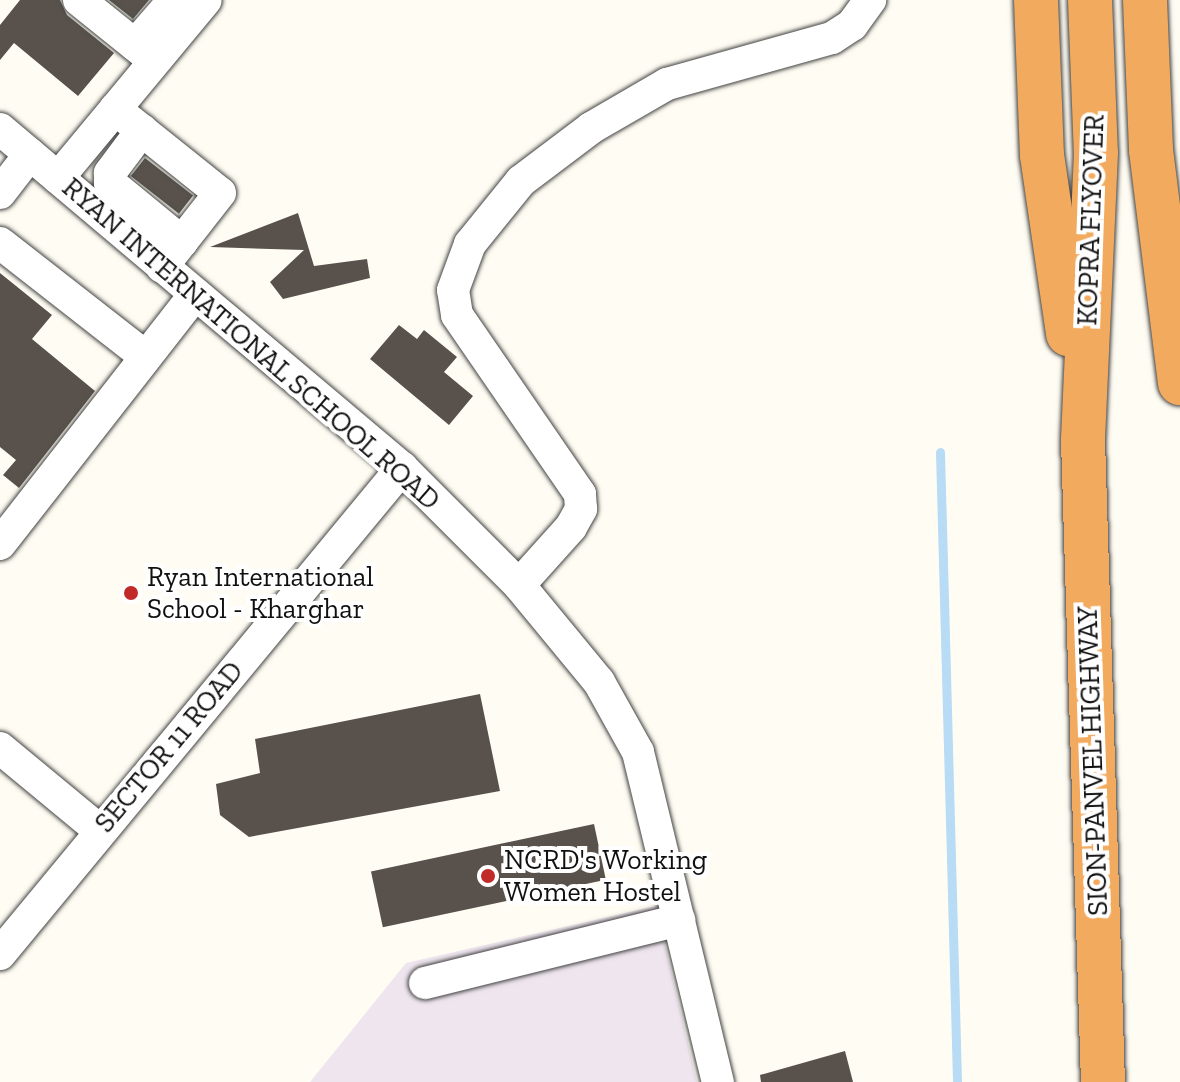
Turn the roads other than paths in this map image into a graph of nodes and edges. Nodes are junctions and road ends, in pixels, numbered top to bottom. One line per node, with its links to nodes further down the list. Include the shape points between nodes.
1 (79, 0): 8 (street)
2 (174, 0): 8 (street)
3 (206, 0): 8 (street)
4 (870, 0): 24 (street, via 852,25 832,38 667,84 591,128 521,181 470,244 453,290 457,315 580,494 581,509 571,527)
5 (1036, 0): 21 (highway, via 1042,155)
6 (1090, 0): 21 (highway, KOPRA FLYOVER, via 1096,153)
7 (1145, 0): 20 (highway, KOPRA FLYOVER, via 1151,150)
8 (145, 53): 9 (street)
9 (115, 109): 11 (street); 13 (street)
10 (0, 129): 12 (street, RYAN INTERNATIONAL SCHOOL ROAD)
11 (142, 130): 15 (street, via 110,173 110,183); 15 (street, via 220,193)
12 (30, 154): 13 (street, RYAN INTERNATIONAL SCHOOL ROAD); 14 (street)
13 (58, 178): 17 (street, RYAN INTERNATIONAL SCHOOL ROAD)
14 (0, 193)
15 (182, 242): 17 (street)
16 (0, 243): 19 (street)
17 (162, 267): 18 (street, RYAN INTERNATIONAL SCHOOL ROAD)
18 (195, 294): 19 (street); 22 (street, RYAN INTERNATIONAL SCHOOL ROAD)
19 (146, 357): 23 (street)
20 (1180, 383)
21 (1083, 440): 31 (highway, SION-PANVEL HIGHWAY)
22 (402, 468): 24 (street, RYAN INTERNATIONAL SCHOOL ROAD); 26 (street, SECTOR 11 ROAD)
23 (0, 544)
24 (519, 585): 27 (street, RYAN INTERNATIONAL SCHOOL ROAD, via 599,682 638,752)
25 (0, 748): 26 (street)
26 (99, 830): 28 (street, SECTOR 11 ROAD)
27 (679, 920): 29 (street); 30 (street, RYAN INTERNATIONAL SCHOOL ROAD)
28 (0, 954)
29 (425, 983)
30 (718, 1082)
31 (1103, 1082)

